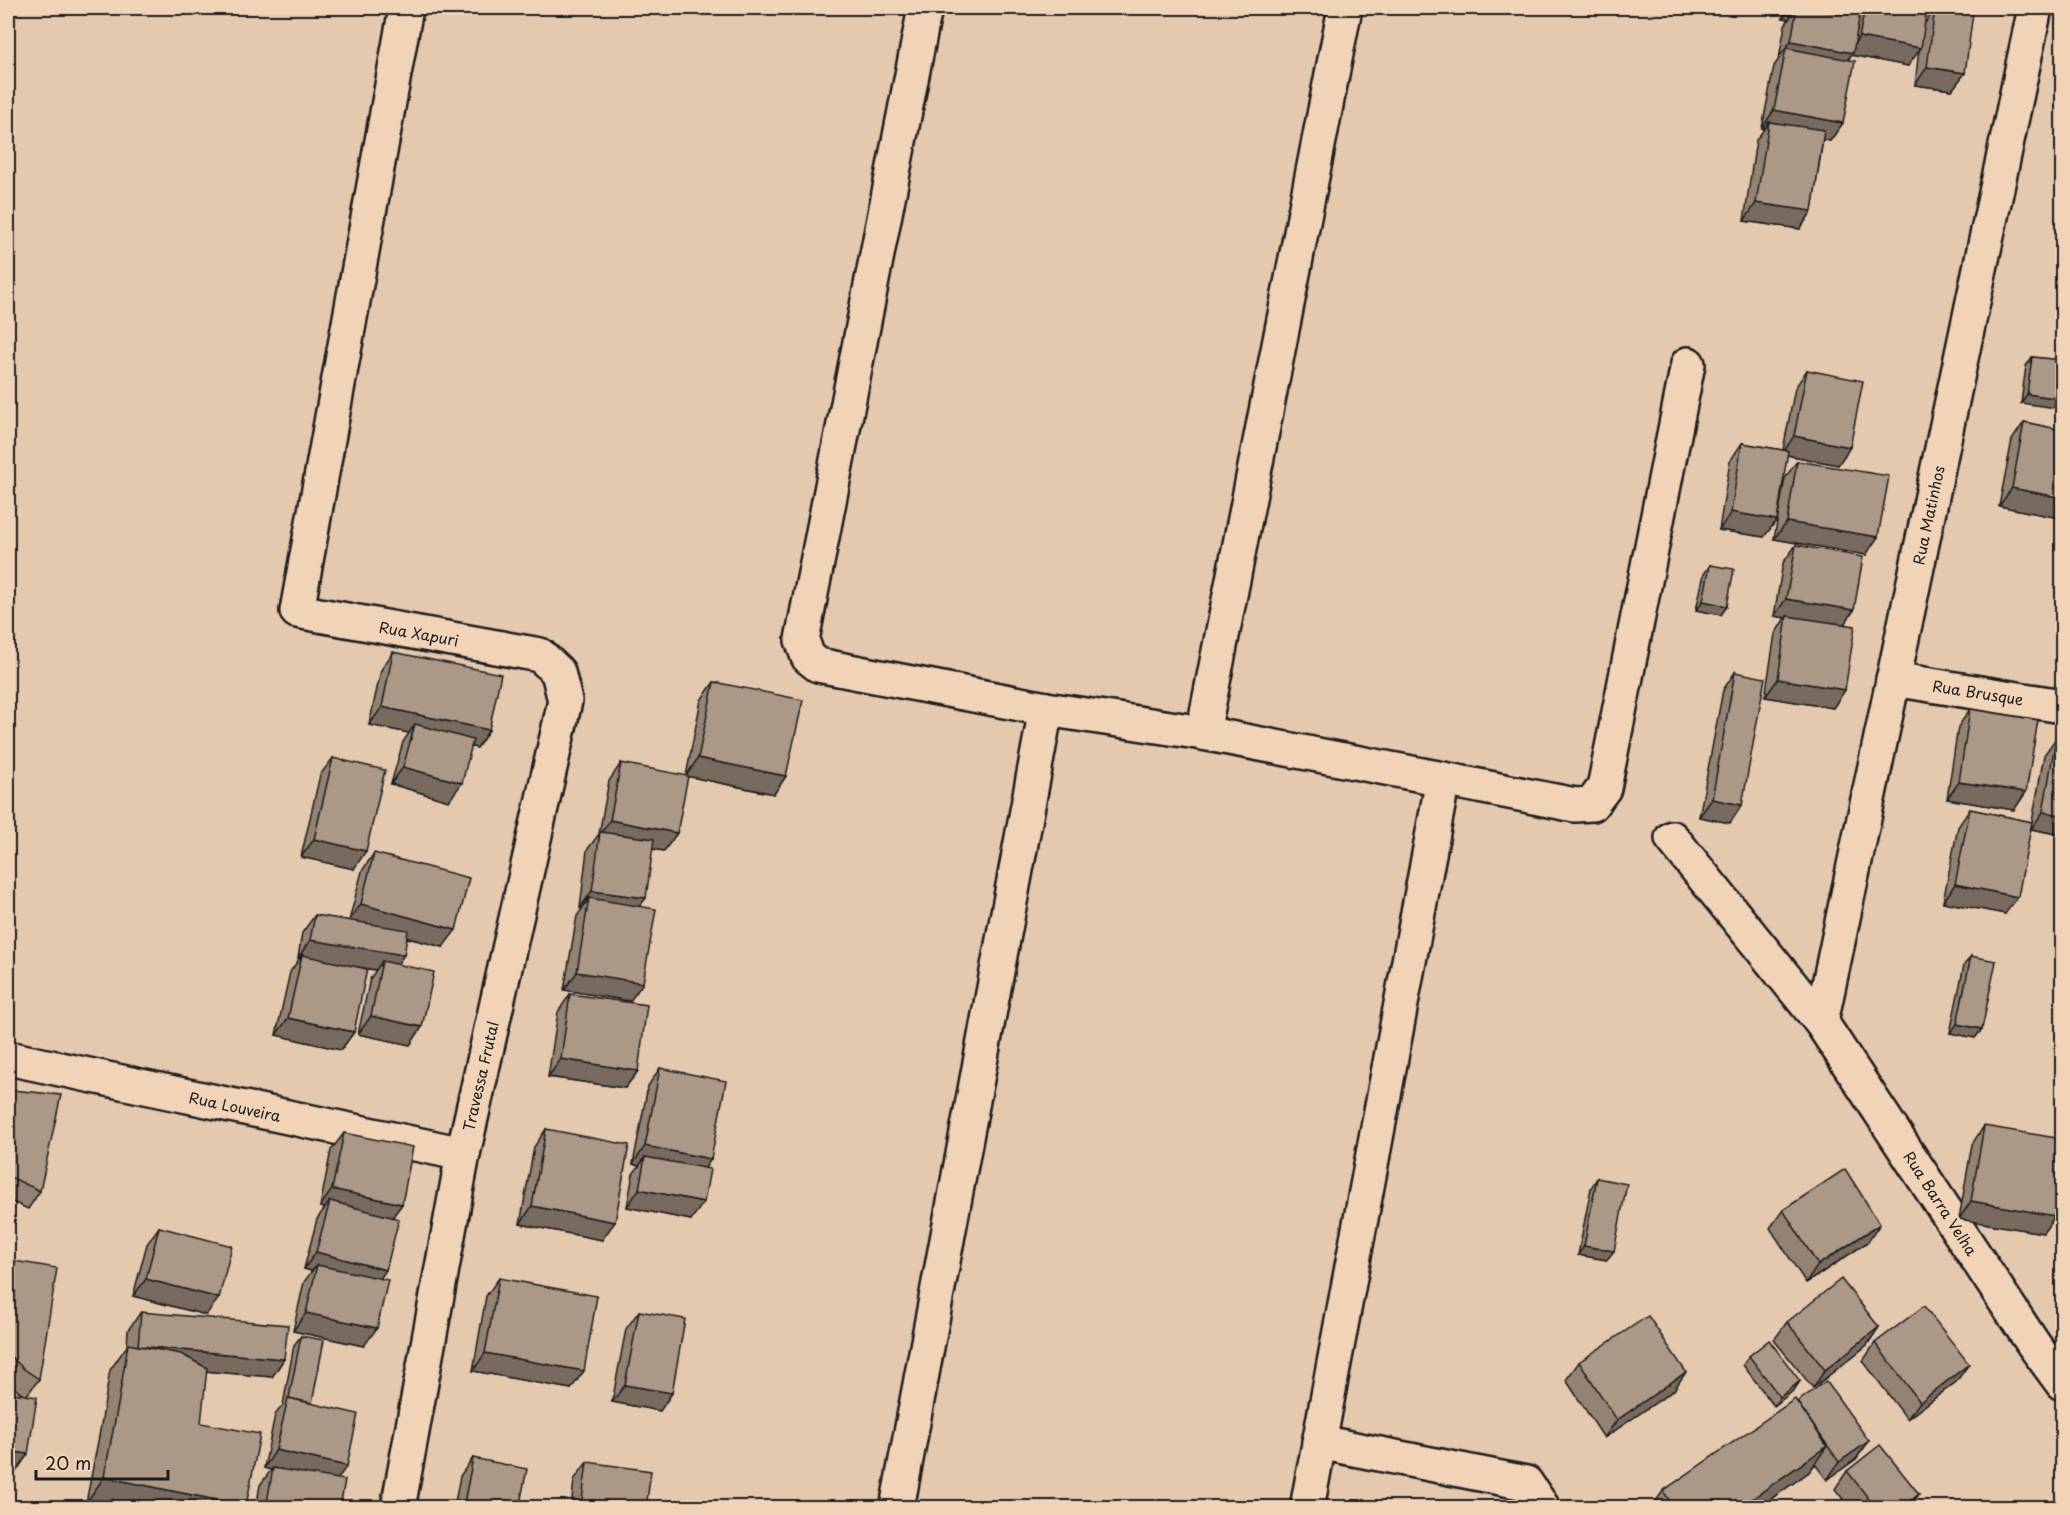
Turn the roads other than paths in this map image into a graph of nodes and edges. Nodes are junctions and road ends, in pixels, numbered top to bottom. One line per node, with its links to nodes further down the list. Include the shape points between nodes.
1 (406, 8): 6 (street, Rua Xapuri, via 297,611)
2 (925, 8): 9 (street, via 802,640 808,657 818,665)
3 (1345, 8): 10 (street)
4 (2035, 8): 7 (street, Rua Matinhos)
5 (1688, 364): 11 (street, via 1604,788 1592,804 1575,805)
6 (540, 655): 15 (street, Travessa Frutal, via 558,672 565,701)
7 (1893, 679): 8 (street, Rua Brusque); 13 (street, Rua Matinhos)
8 (2062, 706)
9 (1046, 709): 10 (street); 20 (street)
10 (1203, 733): 11 (street)
11 (1443, 779): 17 (street)
12 (1672, 838): 13 (street, Rua Barra Velha)
13 (1821, 1022): 16 (street, Rua Barra Velha)
14 (8, 1058): 15 (street, Rua Louveira)
15 (463, 1154): 19 (street, Travessa Frutal)
16 (2062, 1383)
17 (1319, 1442): 18 (street); 21 (street)
18 (1530, 1499)
19 (398, 1508)
20 (897, 1508)
21 (1307, 1508)

